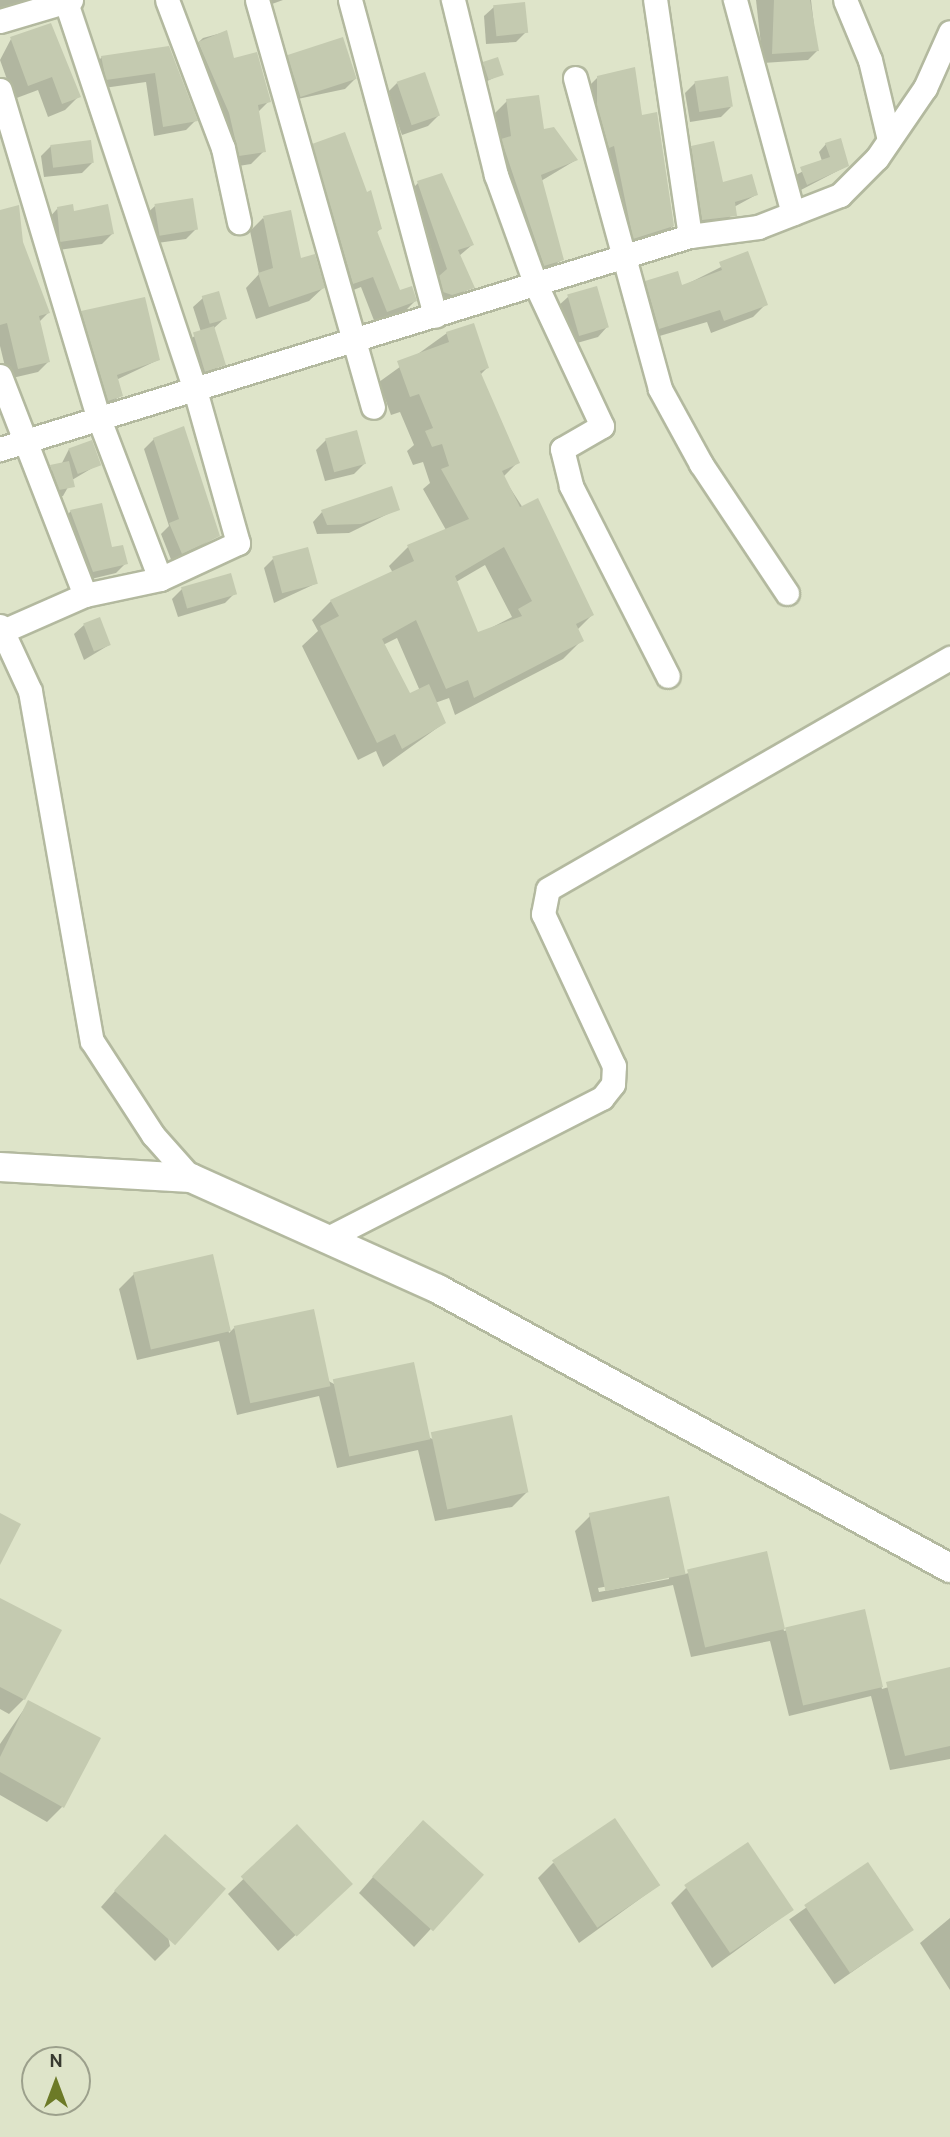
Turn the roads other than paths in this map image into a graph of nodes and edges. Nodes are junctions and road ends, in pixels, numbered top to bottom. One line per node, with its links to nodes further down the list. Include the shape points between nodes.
1 (167, 0): 15 (street, via 223,148)
2 (257, 0): 20 (street)
3 (350, 0): 19 (street)
4 (453, 0): 18 (street, via 496,174)
5 (655, 0): 16 (street)
6 (735, 0): 14 (street)
7 (845, 0): 13 (street, via 870,60)
8 (67, 1): 9 (street); 22 (street)
9 (0, 21)
10 (950, 32): 13 (street, via 925,88)
11 (576, 78): 17 (street)
12 (0, 90): 24 (street)
13 (889, 140): 14 (street, via 840,195)
14 (793, 213): 16 (street, via 758,227)
15 (239, 222)
16 (690, 236): 17 (street)
17 (620, 257): 18 (street); 27 (street, via 660,389 701,464)
18 (535, 283): 19 (street); 31 (street, via 603,426 562,449 571,486)
19 (435, 316): 20 (street)
20 (354, 342): 22 (street); 23 (street)
21 (0, 376): 25 (street)
22 (195, 390): 24 (street); 26 (street, via 238,543)
23 (373, 407)
24 (99, 419): 25 (street); 26 (street)
25 (10, 446): 28 (street)
26 (160, 579): 28 (street)
27 (787, 593)
28 (85, 595): 29 (street)
29 (1, 628): 33 (street, via 30,691 92,1041 153,1135)
30 (950, 658): 34 (street, via 548,889 542,914 614,1066 613,1084 603,1098)
31 (668, 676)
32 (0, 1167): 33 (street)
33 (191, 1178): 34 (street)
34 (328, 1238): 35 (street, via 438,1289)
35 (950, 1568)

